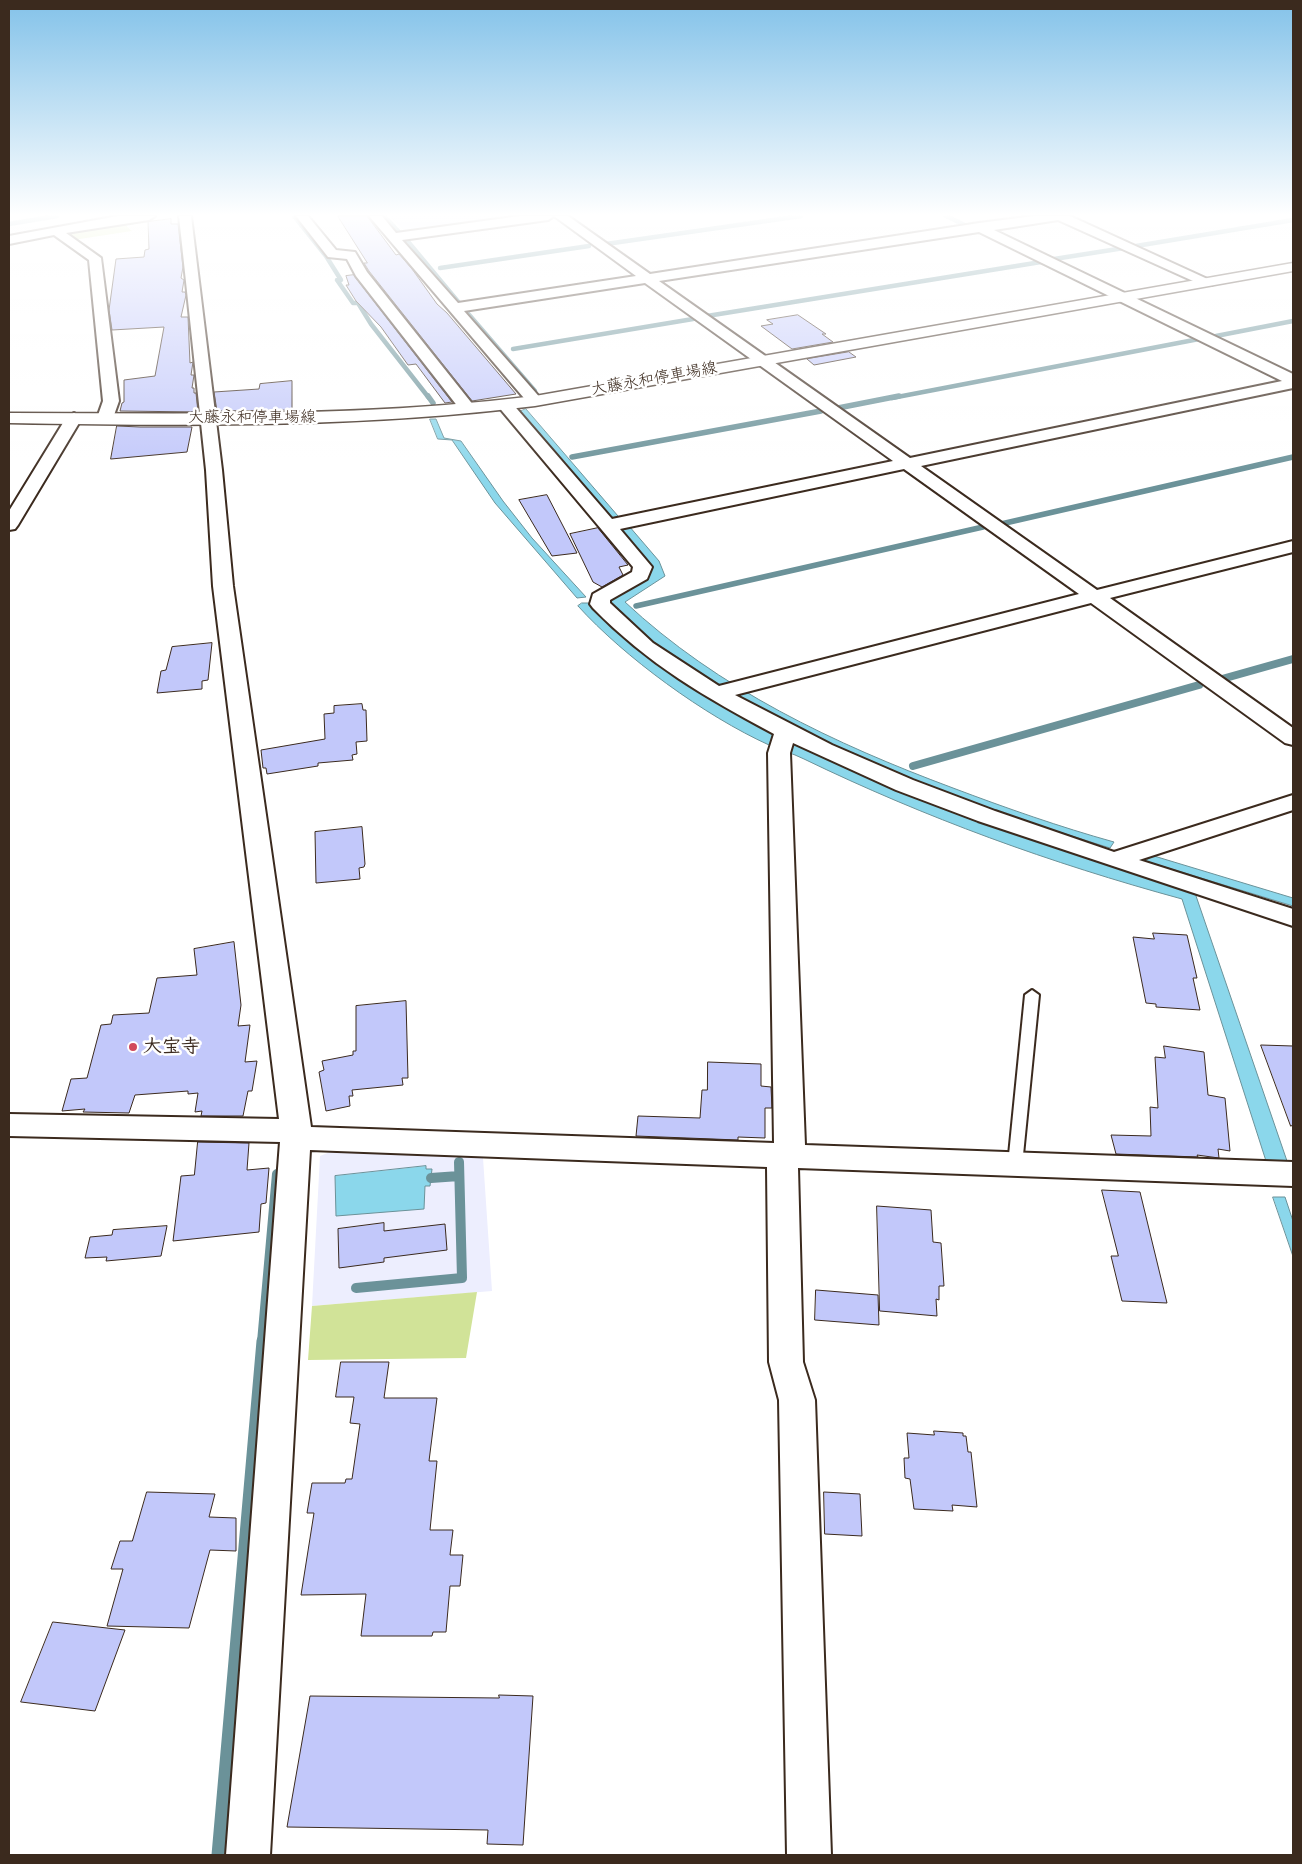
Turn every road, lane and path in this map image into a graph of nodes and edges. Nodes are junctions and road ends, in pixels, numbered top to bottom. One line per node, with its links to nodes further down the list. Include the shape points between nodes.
1 (101, 303): 17 (street, via 111,401)
2 (195, 303): 18 (street)
3 (385, 303): 14 (street)
4 (450, 303): 9 (street)
5 (487, 303): 9 (street)
6 (680, 303): 10 (street)
7 (1081, 303): 10 (main road, 大藤永和停車場線)
8 (1135, 303): 11 (street)
9 (454, 308): 12 (street)
10 (761, 359): 12 (main road, 大藤永和停車場線); 19 (street)
11 (1293, 381): 19 (street)
12 (534, 400): 13 (main road, 大藤永和停車場線)
13 (505, 405): 14 (main road, 大藤永和停車場線); 21 (street)
14 (468, 409): 18 (main road, 大藤永和停車場線, via 370,417)
15 (9, 418): 16 (main road, 大藤永和停車場線)
16 (74, 418): 17 (main road, 大藤永和停車場線); 20 (street)
17 (105, 418): 18 (main road, 大藤永和停車場線)
18 (208, 418): 32 (street, via 223,586)
19 (905, 464): 21 (street); 23 (street)
20 (9, 525)
21 (607, 526): 24 (street, via 644,570 600,598 600,604 634,637 674,667)
22 (1293, 546): 23 (street)
23 (1094, 597): 24 (street); 25 (street)
24 (727, 691): 26 (street)
25 (1293, 738)
26 (782, 743): 28 (street); 33 (street)
27 (1293, 802): 28 (street)
28 (1114, 860): 29 (street)
29 (1293, 918)
30 (1032, 995): 34 (lane)
31 (9, 1125): 32 (street)
32 (296, 1134): 33 (street); 36 (street)
33 (786, 1157): 34 (street); 37 (street, via 786,1362 796,1400)
34 (1015, 1165): 35 (street)
35 (1293, 1174)
36 (248, 1855)
37 (808, 1855)

